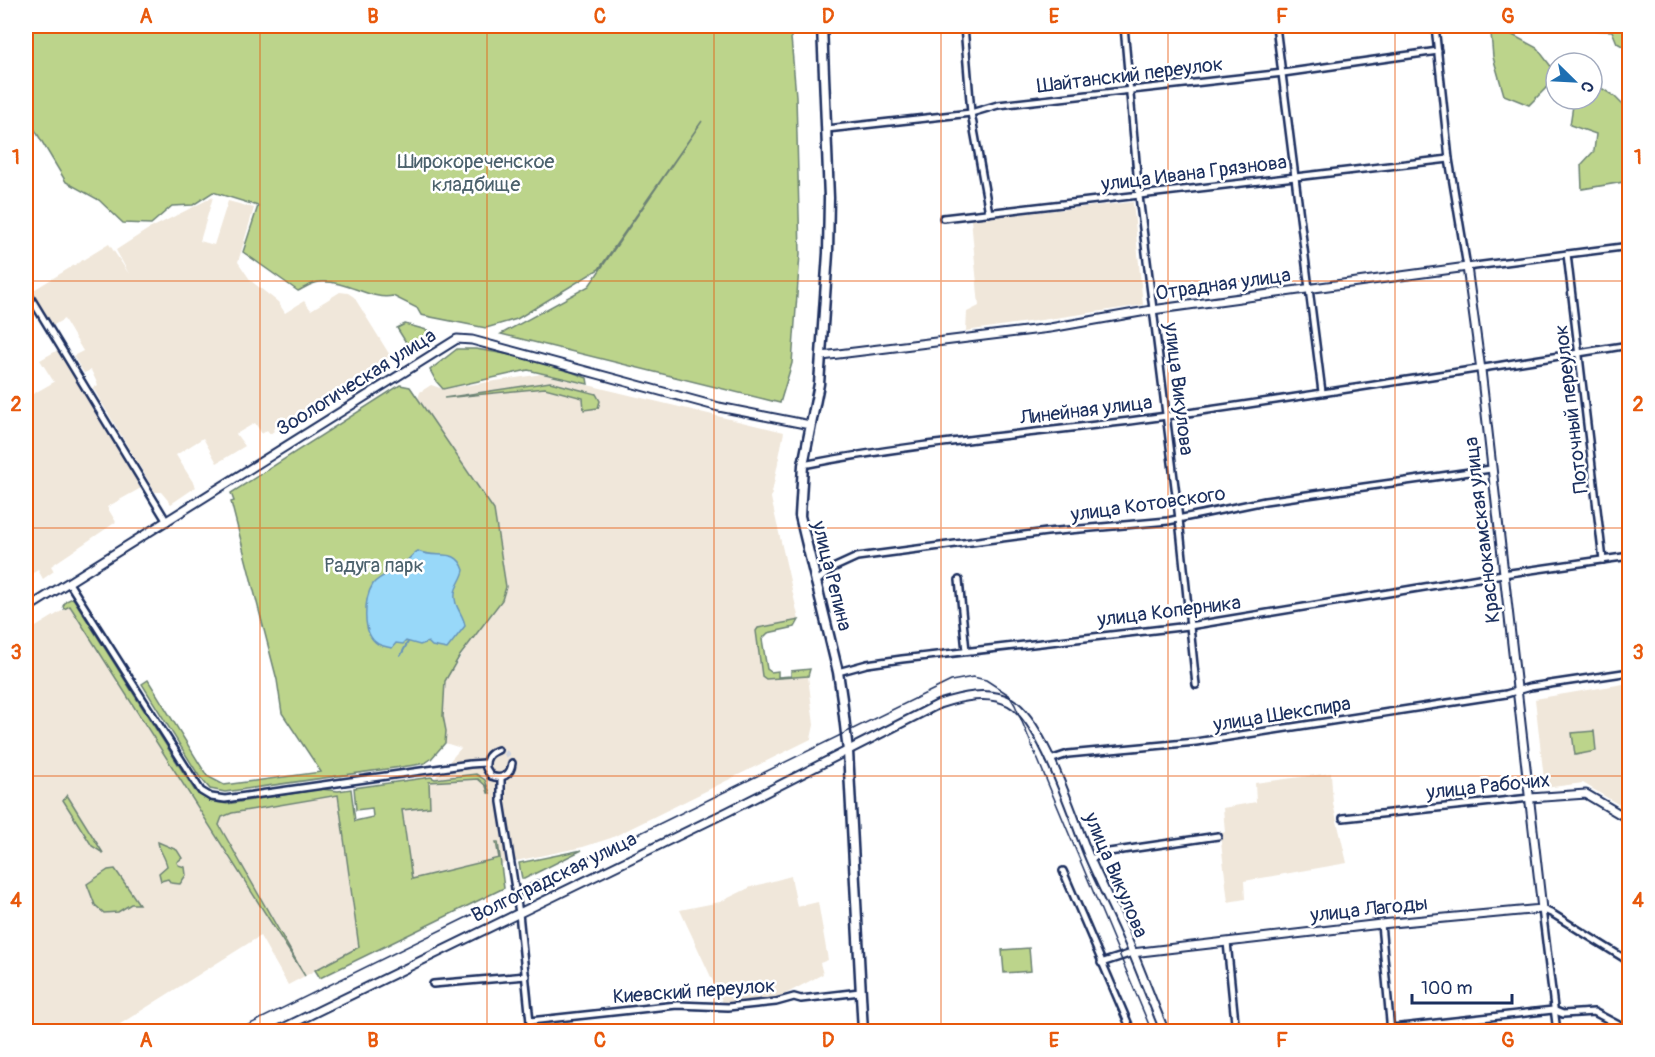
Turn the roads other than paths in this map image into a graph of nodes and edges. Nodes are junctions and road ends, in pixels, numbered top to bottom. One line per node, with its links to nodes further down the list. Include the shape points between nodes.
1 (822, 26): 10 (main road, улица Репина)
2 (964, 26): 9 (street)
3 (1124, 26): 8 (street, улица Викулова)
4 (1276, 26): 7 (street)
5 (1435, 26): 6 (street, Краснокамская улица)
6 (1438, 51): 7 (street, Шайтанский переулок); 11 (street, Краснокамская улица)
7 (1283, 73): 8 (street, Шайтанский переулок); 12 (street)
8 (1129, 89): 9 (street, Шайтанский переулок); 13 (street, улица Викулова)
9 (970, 112): 10 (street, Шайтанский переулок); 14 (street)
10 (827, 129): 24 (main road, улица Репина, via 828,253)
11 (1449, 159): 12 (street, улица Ивана Грязнова); 18 (street, Краснокамская улица)
12 (1295, 176): 13 (street, улица Ивана Грязнова); 19 (street)
13 (1139, 195): 14 (street, улица Ивана Грязнова); 21 (street, улица Викулова)
14 (988, 213): 15 (street, улица Ивана Грязнова)
15 (943, 218)
16 (1629, 246): 17 (street, Отрадная улица)
17 (1567, 254): 18 (street, Отрадная улица); 23 (street, Поточный переулок)
18 (1467, 267): 19 (street, Отрадная улица); 25 (street, Краснокамская улица)
19 (1310, 288): 21 (street, Отрадная улица); 26 (street)
20 (26, 290): 32 (street)
21 (1152, 310): 24 (street, Отрадная улица, via 1050,328); 27 (street, улица Викулова)
22 (1629, 345): 23 (street, Линейная улица)
23 (1580, 353): 25 (street, Линейная улица); 34 (street, Поточный переулок)
24 (822, 356): 28 (main road, улица Репина)
25 (1481, 370): 26 (street, Линейная улица); 30 (street, Краснокамская улица)
26 (1322, 392): 27 (street, Линейная улица)
27 (1166, 416): 29 (street, Линейная улица, via 934,442); 31 (street, улица Викулова)
28 (810, 425): 29 (main road, улица Репина); 32 (street, Зоологическая улица, via 719,407 457,339)
29 (802, 465): 38 (main road, улица Репина, via 800,516)
30 (1491, 470): 31 (street, улица Котовского, via 1265,501); 35 (street, Краснокамская улица)
31 (1179, 519): 38 (street, улица Котовского, via 857,557 833,568); 40 (street, улица Викулова)
32 (167, 522): 37 (street, Зоологическая улица)
33 (1629, 556): 34 (street, улица Коперника)
34 (1604, 560): 35 (street, улица Коперника)
35 (1503, 574): 40 (street, улица Коперника); 45 (street, Краснокамская улица)
36 (959, 580): 41 (street)
37 (69, 583): 39 (street, Зоологическая улица); 49 (street, via 201,791 211,797 225,800)
38 (815, 583): 42 (main road, улица Репина)
39 (26, 609)
40 (1189, 626): 41 (street, улица Коперника); 44 (street, улица Викулова)
41 (966, 651): 42 (street, улица Коперника, via 867,664)
42 (838, 672): 47 (main road, улица Репина)
43 (1629, 672): 45 (street, улица Шекспира)
44 (1196, 685)
45 (1518, 691): 48 (street, улица Шекспира, via 1196,742 1068,754); 52 (street, Краснокамская улица)
46 (498, 750): 49 (street, via 489,754)
47 (848, 751): 48 (street, улица Викулова, via 939,704 982,695 1010,702 1020,710); 59 (street, Волгоградская улица); 67 (main road, улица Репина)
48 (1050, 760): 56 (street, улица Викулова)
49 (485, 763): 51 (street, via 491,776)
50 (512, 763): 51 (street)
51 (501, 778): 59 (street, via 501,802)
52 (1530, 798): 53 (street, улица Рабочих); 54 (street, улица Рабочих, via 1586,794); 58 (street, Краснокамская улица)
53 (1343, 818)
54 (1629, 820)
55 (1218, 836): 56 (street, via 1107,852)
56 (1090, 859): 62 (street, улица Викулова)
57 (1063, 871): 64 (street)
58 (1542, 909): 60 (street, улица Лагоды); 63 (street); 68 (street, Краснокамская улица)
59 (519, 913): 65 (street); 72 (street, Волгоградская улица)
60 (1381, 924): 61 (street, улица Лагоды); 70 (street)
61 (1227, 942): 62 (street, улица Лагоды); 77 (street)
62 (1132, 952): 64 (street, улица Лагоды); 76 (street, улица Викулова)
63 (1629, 962)
64 (1101, 963): 75 (street)
65 (526, 976): 66 (street); 69 (street)
66 (433, 984)
67 (860, 992): 69 (street, Киевский переулок, via 728,1007 677,1005); 74 (main road, улица Репина)
68 (1553, 1010): 70 (street); 71 (street, via 1563,1014 1594,1012); 79 (street, Краснокамская улица)
69 (530, 1020): 73 (street)
70 (1391, 1029): 78 (street)
71 (1629, 1031)
72 (275, 1032)
73 (531, 1032)
74 (863, 1032)
75 (1132, 1032)
76 (1165, 1032)
77 (1236, 1032)
78 (1356, 1032)
79 (1557, 1032)

